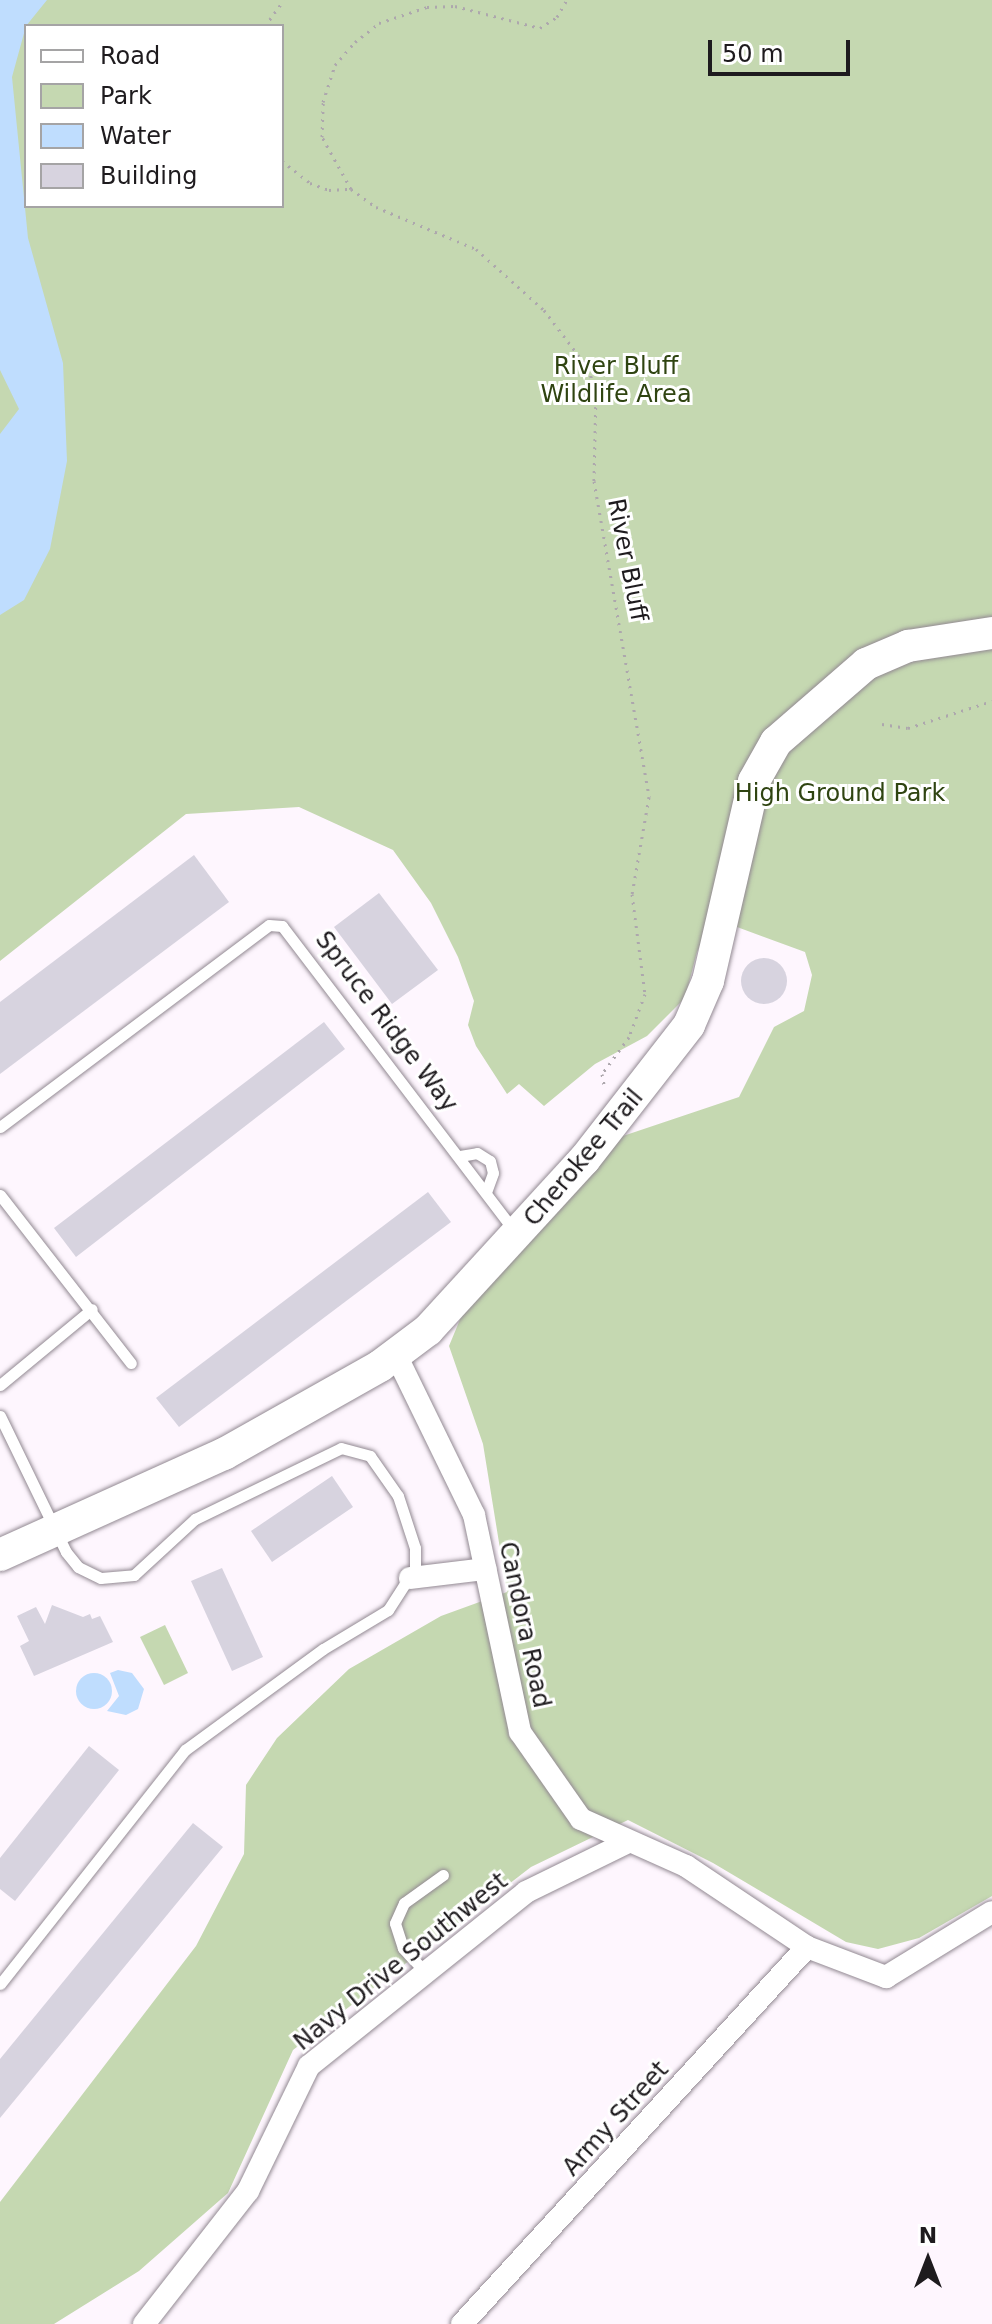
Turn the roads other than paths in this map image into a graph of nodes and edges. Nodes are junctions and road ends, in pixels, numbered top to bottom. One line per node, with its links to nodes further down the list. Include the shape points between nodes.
1 (992, 633): 6 (street, Cherokee Trail, via 908,646 866,664 776,742 754,781 698,1008 669,1057)
2 (0, 1127): 3 (lane, Spruce Ridge Way, via 269,925 282,926)
3 (460, 1156): 4 (lane, Spruce Ridge Way); 4 (lane, via 477,1153 490,1161 493,1173)
4 (486, 1192): 6 (lane, Spruce Ridge Way)
5 (0, 1195): 7 (lane)
6 (518, 1235): 8 (street, Cherokee Trail, via 428,1330)
7 (92, 1309): 9 (lane); 10 (lane)
8 (396, 1355): 12 (street, Cherokee Trail, via 224,1454); 14 (street, Candora Road, via 474,1515)
9 (131, 1363)
10 (0, 1385)
11 (0, 1416): 12 (lane)
12 (54, 1531): 13 (street, Cherokee Trail); 15 (lane, via 78,1567 101,1578 134,1575 195,1519 341,1448 370,1456 398,1496 415,1548)
13 (0, 1555)
14 (485, 1569): 15 (street); 16 (street, Candora Road, via 520,1732 581,1819)
15 (410, 1578): 21 (lane, via 388,1610 323,1649 185,1750)
16 (626, 1843): 19 (street, Candora Road, via 686,1866); 20 (street, Navy Drive Southwest, via 526,1892)
17 (443, 1875): 20 (lane, via 404,1903 395,1923 403,1948)
18 (992, 1912): 19 (street, Candora Road, via 886,1977)
19 (807, 1947): 23 (street, Army Street)
20 (428, 1975): 22 (street, Navy Drive Southwest, via 309,2066 248,2191)
21 (0, 1984)
22 (144, 2324)
23 (462, 2324)

